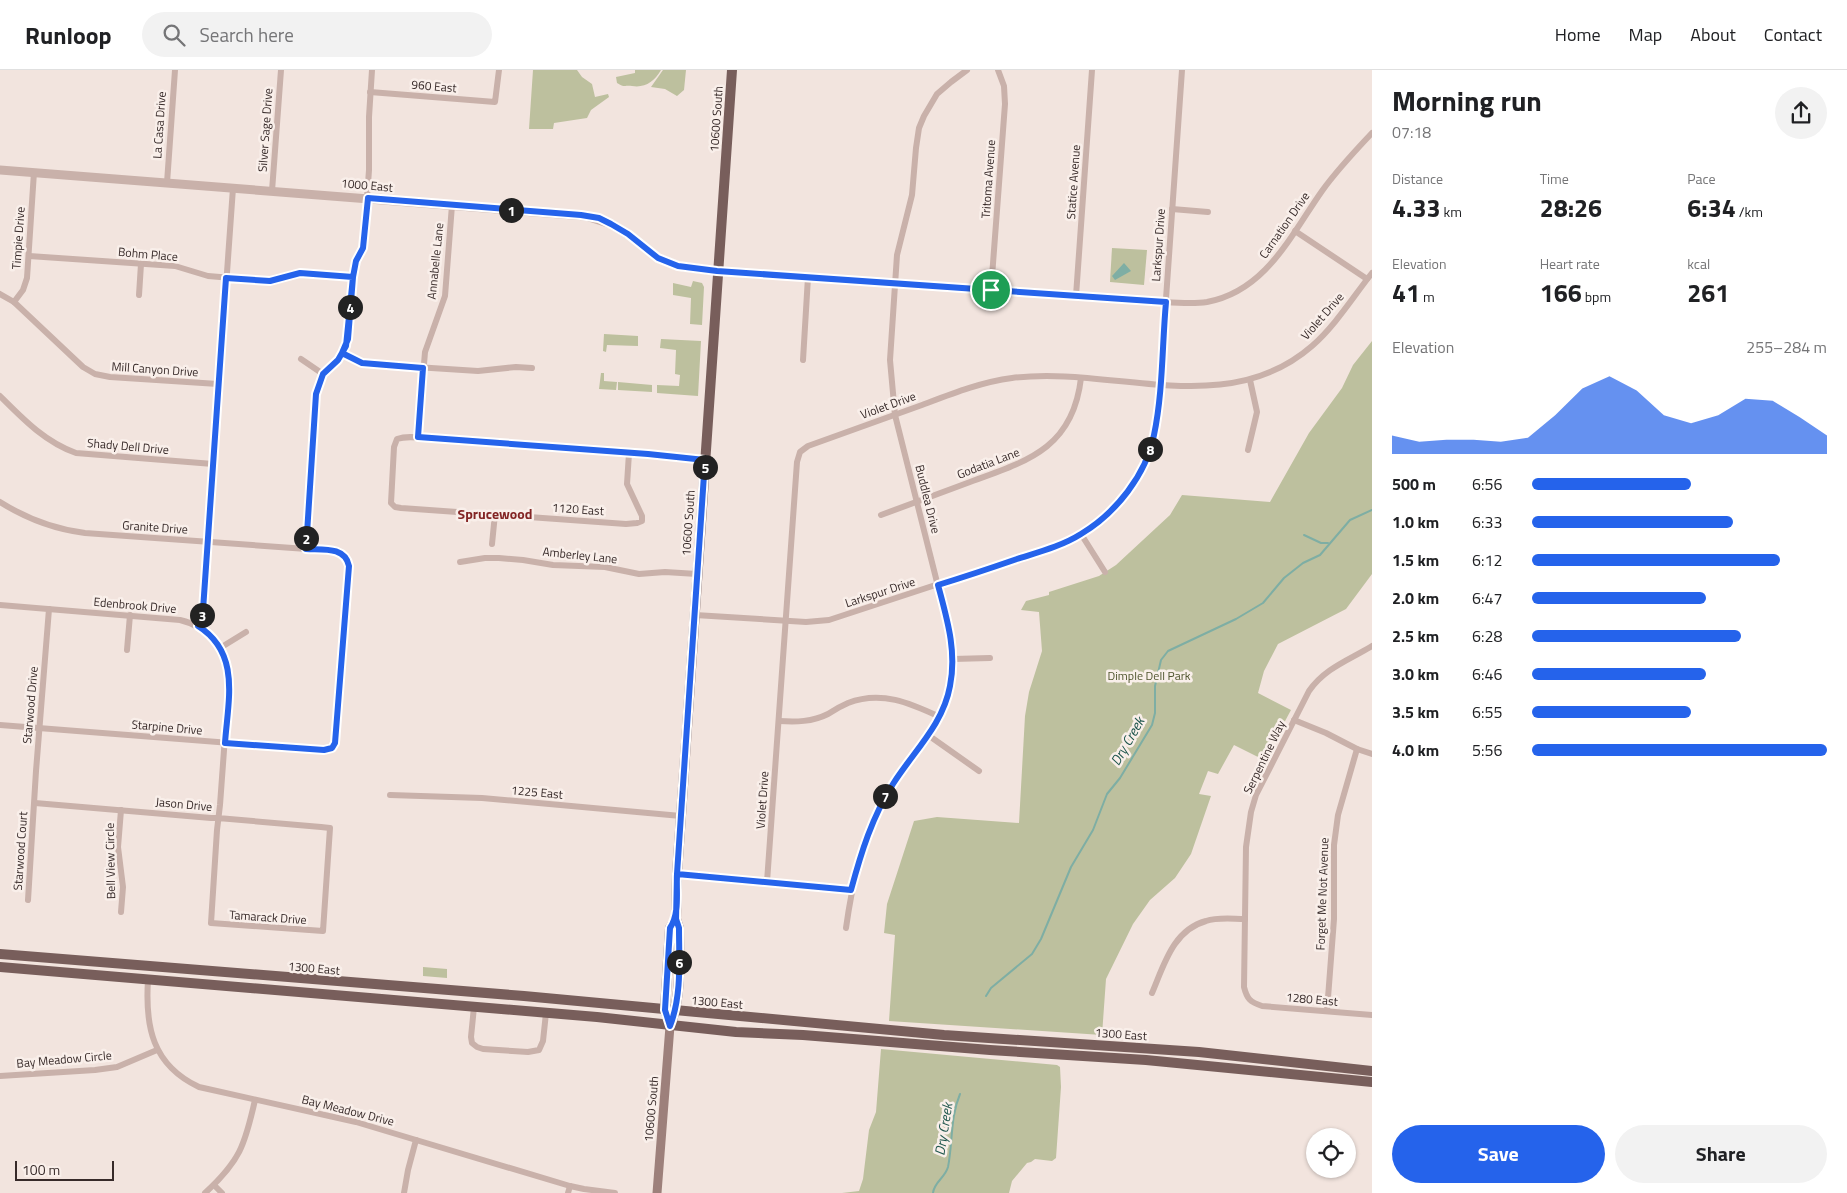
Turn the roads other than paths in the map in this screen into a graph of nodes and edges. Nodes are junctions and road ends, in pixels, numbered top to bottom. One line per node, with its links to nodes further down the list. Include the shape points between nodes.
1 (175, 70): 14 (street, La Casa Drive)
2 (281, 70): 16 (street, Silver Sage Drive)
3 (372, 70): 10 (street)
4 (499, 70): 10 (street, 960 East, via 495,102)
5 (732, 70): 24 (main road, 10600 South)
6 (968, 70): 30 (street, Buddlea Drive, via 937,94 919,128 912,195 897,255)
7 (998, 70): 31 (street, Tritoma Avenue, via 1004,86 1005,104)
8 (1092, 70): 34 (street, Statice Avenue)
9 (1182, 70): 19 (street, Larkspur Drive)
10 (370, 92): 17 (street)
11 (1372, 133): 21 (street, Carnation Drive, via 1323,189)
12 (0, 170): 13 (street, 1000 East)
13 (34, 172): 14 (street, 1000 East); 22 (street, Timpie Drive)
14 (167, 182): 15 (street, 1000 East)
15 (233, 188): 16 (street, 1000 East); 27 (street)
16 (272, 191): 17 (street, 1000 East)
17 (368, 198): 18 (street, 1000 East); 26 (street, via 363,248)
18 (452, 205): 24 (street, 1000 East, via 599,218 628,234 658,258 678,266); 40 (street, Annabelle Lane, via 444,296 429,338)
19 (1172, 209): 20 (street); 36 (street, Larkspur Drive)
20 (1208, 212)
21 (1295, 231): 29 (street); 36 (street, Carnation Drive, via 1265,271 1238,291 1207,302)
22 (29, 256): 23 (street, Bohm Place); 35 (street, Timpie Drive, via 26,284)
23 (141, 264): 27 (street, Bohm Place, via 175,266); 33 (street)
24 (717, 271): 28 (street, Carnation Drive); 52 (main road, 10600 South)
25 (1372, 273): 29 (street, Violet Drive)
26 (353, 277): 27 (street, Bohm Place, via 300,273 270,281); 37 (street, via 348,339)
27 (226, 278): 45 (street)
28 (808, 278): 30 (street, Carnation Drive); 39 (street)
29 (1367, 280): 44 (street, Violet Drive, via 1313,345 1279,368)
30 (894, 282): 31 (street, Carnation Drive); 48 (street, Buddlea Drive, via 890,360)
31 (991, 290): 34 (street, Carnation Drive)
32 (0, 294): 35 (street, Mill Canyon Drive)
33 (139, 295)
34 (1076, 296): 36 (street, Carnation Drive)
35 (14, 302): 45 (street, Mill Canyon Drive, via 82,367 95,374)
36 (1166, 302): 46 (street, Larkspur Drive)
37 (342, 353): 40 (street, via 362,363); 42 (street)
38 (301, 359): 42 (street)
39 (803, 360)
40 (423, 368): 41 (street, via 478,371); 49 (street, Annabelle Lane)
41 (532, 368)
42 (323, 374): 61 (street, via 316,394)
43 (1081, 378): 46 (street, Violet Drive); 48 (street, Violet Drive, via 1027,376 992,381); 55 (street, Godatia Lane, via 1077,402 1066,425 1059,436 1038,454 1016,466)
44 (1250, 380): 46 (street, Violet Drive, via 1213,386); 50 (street, via 1257,412)
45 (218, 384): 53 (street)
46 (1160, 384): 58 (street, Larkspur Drive, via 1154,437 1146,461 1119,502)
47 (0, 396): 53 (street, Shady Dell Drive, via 39,433 76,453)
48 (895, 415): 55 (street, Buddlea Drive); 70 (street, Violet Drive, via 808,446 800,452)
49 (418, 437): 51 (street); 56 (street, 1120 East, via 397,439 394,447 390,496 393,505)
50 (1248, 450)
51 (629, 453): 52 (street); 56 (street, 1120 East, via 627,484 642,521 626,524)
52 (705, 460): 64 (main road, 10600 South)
53 (214, 464): 59 (street)
54 (0, 502): 59 (street, Granite Drive, via 31,520 66,530)
55 (917, 502): 57 (street, Godatia Lane); 65 (street, Buddlea Drive)
56 (495, 514): 60 (street)
57 (881, 515)
58 (1081, 534): 63 (street); 65 (street, Larkspur Drive, via 1047,549)
59 (208, 542): 61 (street, Granite Drive); 71 (street, via 203,610)
60 (492, 544)
61 (306, 549): 85 (street, Granite Drive, via 335,551 344,555 349,566 336,740)
62 (460, 562): 64 (street, Amberley Lane, via 499,558 605,567 639,574)
63 (1105, 572)
64 (697, 574): 69 (main road, 10600 South)
65 (938, 585): 70 (street, Larkspur Drive, via 829,620); 76 (street, Buddlea Drive)
66 (0, 605): 67 (street, Edenbrook Drive)
67 (49, 609): 68 (street, Edenbrook Drive); 82 (street, Starwood Drive)
68 (130, 615): 71 (street, Edenbrook Drive, via 180,620); 75 (street)
69 (695, 615): 70 (street, Larkspur Drive); 92 (main road, 10600 South)
70 (786, 621): 80 (street, Violet Drive)
71 (198, 626): 74 (street, Edenbrook Drive)
72 (246, 632): 74 (street)
73 (1372, 646): 79 (street, Serpentine Way, via 1336,665 1317,680)
74 (220, 648): 84 (street, Edenbrook Drive, via 229,674)
75 (127, 650)
76 (953, 658): 77 (street); 78 (street, Buddlea Drive, via 950,687)
77 (990, 658)
78 (940, 717): 80 (street, via 906,701 870,698 850,702 806,722); 83 (street, Buddlea Drive)
79 (1294, 720): 86 (street); 100 (street, Serpentine Way, via 1263,780 1251,812 1246,847)
80 (779, 721): 95 (street, Violet Drive)
81 (0, 725): 82 (street, Starpine Drive)
82 (39, 728): 84 (street, Starpine Drive); 90 (street, Starwood Drive)
83 (928, 735): 88 (street); 96 (street, Buddlea Drive, via 904,766 879,809 863,847)
84 (225, 743): 85 (street, Starpine Drive, via 320,750); 93 (street, Edenbrook Drive)
85 (332, 748)
86 (1357, 749): 87 (street); 113 (street, Forget Me Not Avenue, via 1338,815 1334,845 1335,904)
87 (1372, 754)
88 (979, 771)
89 (390, 795): 92 (street, 1225 East, via 482,798)
90 (35, 803): 91 (street, Jason Drive); 97 (street, Starwood Court)
91 (121, 810): 93 (street, Jason Drive); 98 (street, Bell View Circle, via 118,847 123,887)
92 (681, 816): 94 (main road, 10600 South)
93 (218, 818): 101 (street, Edenbrook Drive); 103 (street, Jason Drive, via 330,828)
94 (677, 874): 95 (street); 99 (main road, 10600 South)
95 (767, 882): 96 (street)
96 (851, 890): 102 (street, Buddlea Drive)
97 (28, 900)
98 (121, 912)
99 (676, 919): 111 (main road, 10600 South, via 670,928); 112 (main road, 10600 South, via 679,928)
100 (1245, 919): 108 (street, via 1207,920 1187,930 1172,946); 109 (street, Serpentine Way, via 1244,987 1246,997)
101 (211, 923): 103 (street, Tamarack Drive)
102 (846, 928)
103 (323, 931)
104 (0, 954): 106 (main road, 1300 East)
105 (0, 967): 107 (main road, 1300 East)
106 (216, 972): 107 (main road, via 155,972); 111 (main road, 1300 East)
107 (148, 980): 110 (main road, 1300 East); 117 (street, Bay Meadow Drive, via 147,1012)
108 (1152, 993)
109 (1252, 1002): 113 (street, 1280 East, via 1262,1006)
110 (474, 1008): 114 (main road, 1300 East); 114 (street, via 472,1043 477,1047 528,1052 539,1050 542,1045)
111 (665, 1010): 112 (main road, 1300 East); 116 (main road, 10600 South)
112 (676, 1010): 116 (main road, 10600 South); 118 (main road, 1300 East, via 944,1035 1198,1052)
113 (1327, 1011): 115 (street, 1280 East)
114 (546, 1013): 116 (main road, 1300 East)
115 (1372, 1015)
116 (670, 1026): 120 (main road, 1300 East, via 1126,1058); 132 (main road, 10600 South)
117 (157, 1050): 121 (street, Bay Meadow Circle, via 116,1067); 123 (street, Bay Meadow Drive, via 188,1082)
118 (1333, 1067): 119 (main road, 1300 East); 120 (main road, via 1316,1071 1297,1069)
119 (1372, 1071)
120 (1290, 1073): 122 (main road, 1300 East)
121 (0, 1076)
122 (1372, 1082)
123 (255, 1100): 124 (street, Bay Meadow Drive, via 336,1117); 125 (street, via 247,1137 239,1154)
124 (416, 1140): 126 (street, Bay Meadow Drive); 129 (street)
125 (214, 1185): 127 (street); 128 (street)
126 (570, 1186): 130 (street); 131 (street, Bay Meadow Drive)
127 (205, 1193)
128 (222, 1193)
129 (404, 1193)
130 (568, 1193)
131 (614, 1193)
132 (656, 1193)

